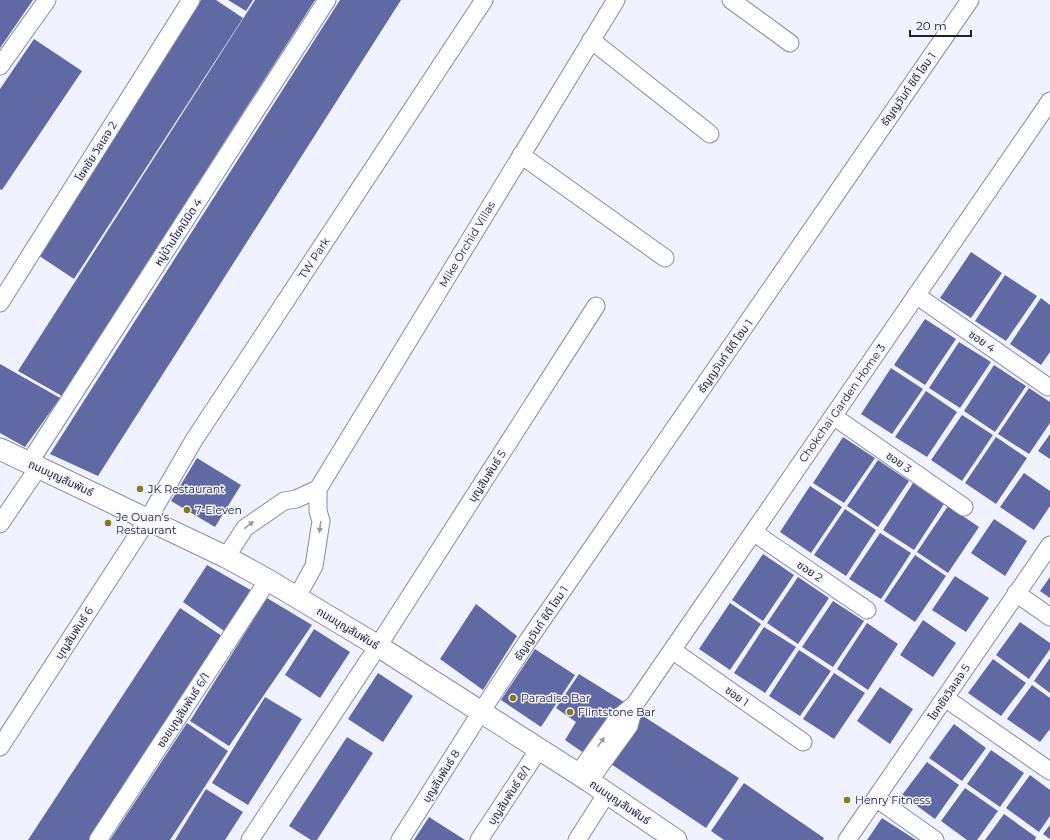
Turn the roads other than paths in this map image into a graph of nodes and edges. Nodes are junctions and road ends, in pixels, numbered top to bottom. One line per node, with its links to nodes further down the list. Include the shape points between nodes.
1 (47, 0): 10 (street)
2 (191, 0): 17 (street, โชคชัย วิลเลจ 2)
3 (327, 0): 22 (street, หมู่บ้านโชคนิมิต 4)
4 (484, 0): 25 (street, TW Park, via 194,440)
5 (616, 0): 8 (street, Mike Orchid Villas)
6 (731, 0): 9 (street)
7 (970, 0): 38 (street, ธัญญวันท์ ซิตี โฮม 1)
8 (591, 40): 13 (street); 14 (street, Mike Orchid Villas)
9 (790, 43)
10 (0, 66)
11 (1050, 102): 12 (street, Chokchai Garden Home 3)
12 (1044, 124): 16 (street, Chokchai Garden Home 3)
13 (710, 134)
14 (521, 155): 15 (street); 23 (street, Mike Orchid Villas)
15 (665, 258)
16 (916, 295): 19 (street, ซอย 4); 20 (street, Chokchai Garden Home 3)
17 (0, 303)
18 (596, 306): 35 (street, บุญสัมพันธ์ 5)
19 (1048, 387)
20 (833, 416): 24 (street, ซอย 3); 27 (street, Chokchai Garden Home 3)
21 (0, 449): 22 (street, ถนนบุญสัมพันธ์)
22 (33, 466): 25 (street, ถนนบุญสัมพันธ์); 26 (street, หมู่บ้านโชคนิมิต 4)
23 (318, 489): 29 (street, one-way to 23, via 244,528 284,501 296,499); 32 (street, one-way to 32, via 318,511 322,521 314,566)
24 (964, 507)
25 (148, 519): 29 (street, ถนนบุญสัมพันธ์); 40 (street, บุญสัมพันธ์ 6)
26 (0, 524)
27 (753, 532): 33 (street, ซอย 2); 36 (street, Chokchai Garden Home 3)
28 (1050, 545): 31 (street, โชคชัยวิลเลจ 5)
29 (226, 557): 30 (street, ถนนบุญสัมพันธ์)
30 (268, 580): 32 (street, ถนนบุญสัมพันธ์); 46 (street, ซอยบุญสัมพันธ์ 6/1)
31 (1016, 594): 34 (street); 37 (street, โชคชัยวิลเลจ 5)
32 (297, 597): 35 (street, ถนนบุญสัมพันธ์)
33 (867, 610)
34 (1050, 617)
35 (378, 646): 38 (street, ถนนบุญสัมพันธ์); 47 (street, บุญสัมพันธ์ 5)
36 (672, 650): 39 (street, ซอย 1); 43 (street, Chokchai Garden Home 3, via 635,704 629,726)
37 (945, 698): 42 (street); 45 (street, โชคชัยวิลเลจ 5)
38 (481, 712): 41 (street, ถนนบุญสัมพันธ์); 48 (street, บุญสัมพันธ์ 8)
39 (803, 742)
40 (0, 747)
41 (539, 749): 43 (street, ถนนบุญสัมพันธ์); 49 (street, บุญสัมพันธ์ 8/1)
42 (1050, 771)
43 (584, 778): 44 (street, ถนนบุญสัมพันธ์)
44 (607, 793): 50 (street); 51 (street, ถนนบุญสัมพันธ์)
45 (876, 798): 52 (street, โชคชัยวิลเลจ 5); 53 (street)
46 (98, 840)
47 (250, 840)
48 (400, 840)
49 (479, 840)
50 (577, 840)
51 (676, 840)
52 (847, 840)
53 (935, 840)

